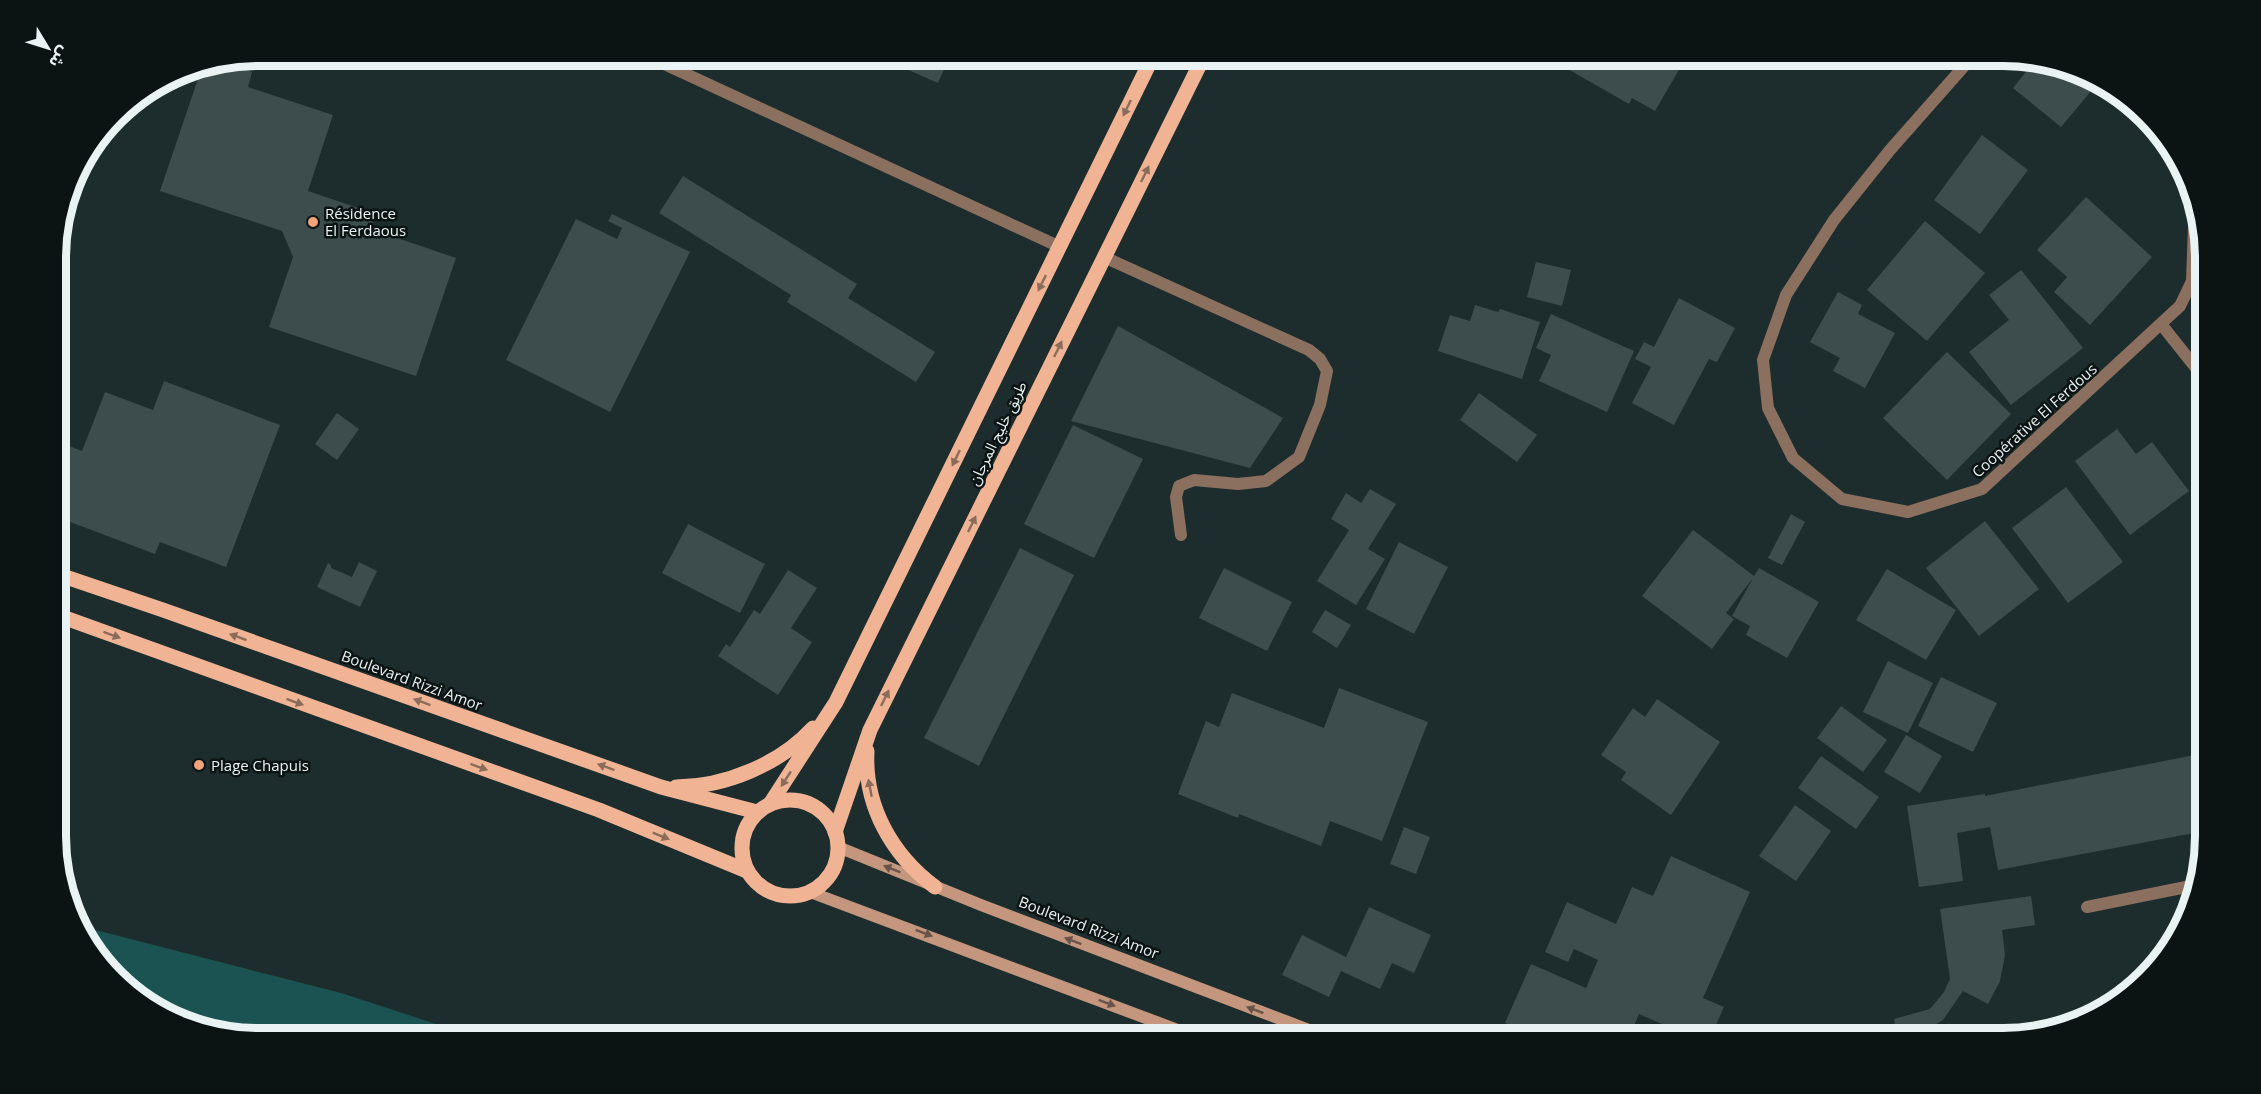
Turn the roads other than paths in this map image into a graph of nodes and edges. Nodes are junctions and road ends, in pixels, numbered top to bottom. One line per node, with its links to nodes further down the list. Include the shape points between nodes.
1 (669, 66): 6 (street)
2 (1148, 66): 6 (main road, طريق خليج المرجان, one-way to 6)
3 (1199, 66): 7 (main road, طريق خليج المرجان, one-way to 3)
4 (1964, 66): 8 (street, Coopérative El Ferdous, via 1834,220 1786,295 1763,360 1768,408 1793,458 1842,499 1908,512 1982,489)
5 (2194, 239): 8 (street, Coopérative El Ferdous, via 2192,281 2180,306)
6 (1060, 247): 13 (main road, طريق خليج المرجان, one-way to 13)
7 (1104, 256): 10 (street, via 1308,350 1327,371 1320,405 1299,457 1266,481 1238,484 1194,480 1179,486 1176,497); 14 (main road, طريق خليج المرجان, one-way to 7)
8 (2161, 324): 9 (street)
9 (2195, 367)
10 (1181, 536)
11 (66, 577): 15 (main road, Boulevard Rizzi Amor, one-way to 11)
12 (66, 618): 19 (main road, one-way to 19, via 599,810)
13 (836, 702): 15 (main road, via 809,732 759,767 701,785); 16 (main road, طريق خليج المرجان, one-way to 16)
14 (870, 730): 17 (main road, طريق خليج المرجان); 20 (main road, one-way to 14, via 904,859 882,824 869,785)
15 (661, 787): 16 (main road, Boulevard Rizzi Amor)
16 (764, 808): 17 (main road, via 785,800 809,804 828,818); 19 (main road, via 747,825 742,840)
17 (835, 832): 18 (main road)
18 (838, 847): 20 (main road, Boulevard Rizzi Amor, one-way to 18); 22 (main road, via 831,873)
19 (747, 871): 22 (main road, via 754,881 775,894)
20 (935, 887): 25 (main road, Boulevard Rizzi Amor, one-way to 20)
21 (2187, 887): 23 (street)
22 (810, 892): 24 (main road, one-way to 24)
23 (2087, 907)
24 (1172, 1028)
25 (1304, 1028)

